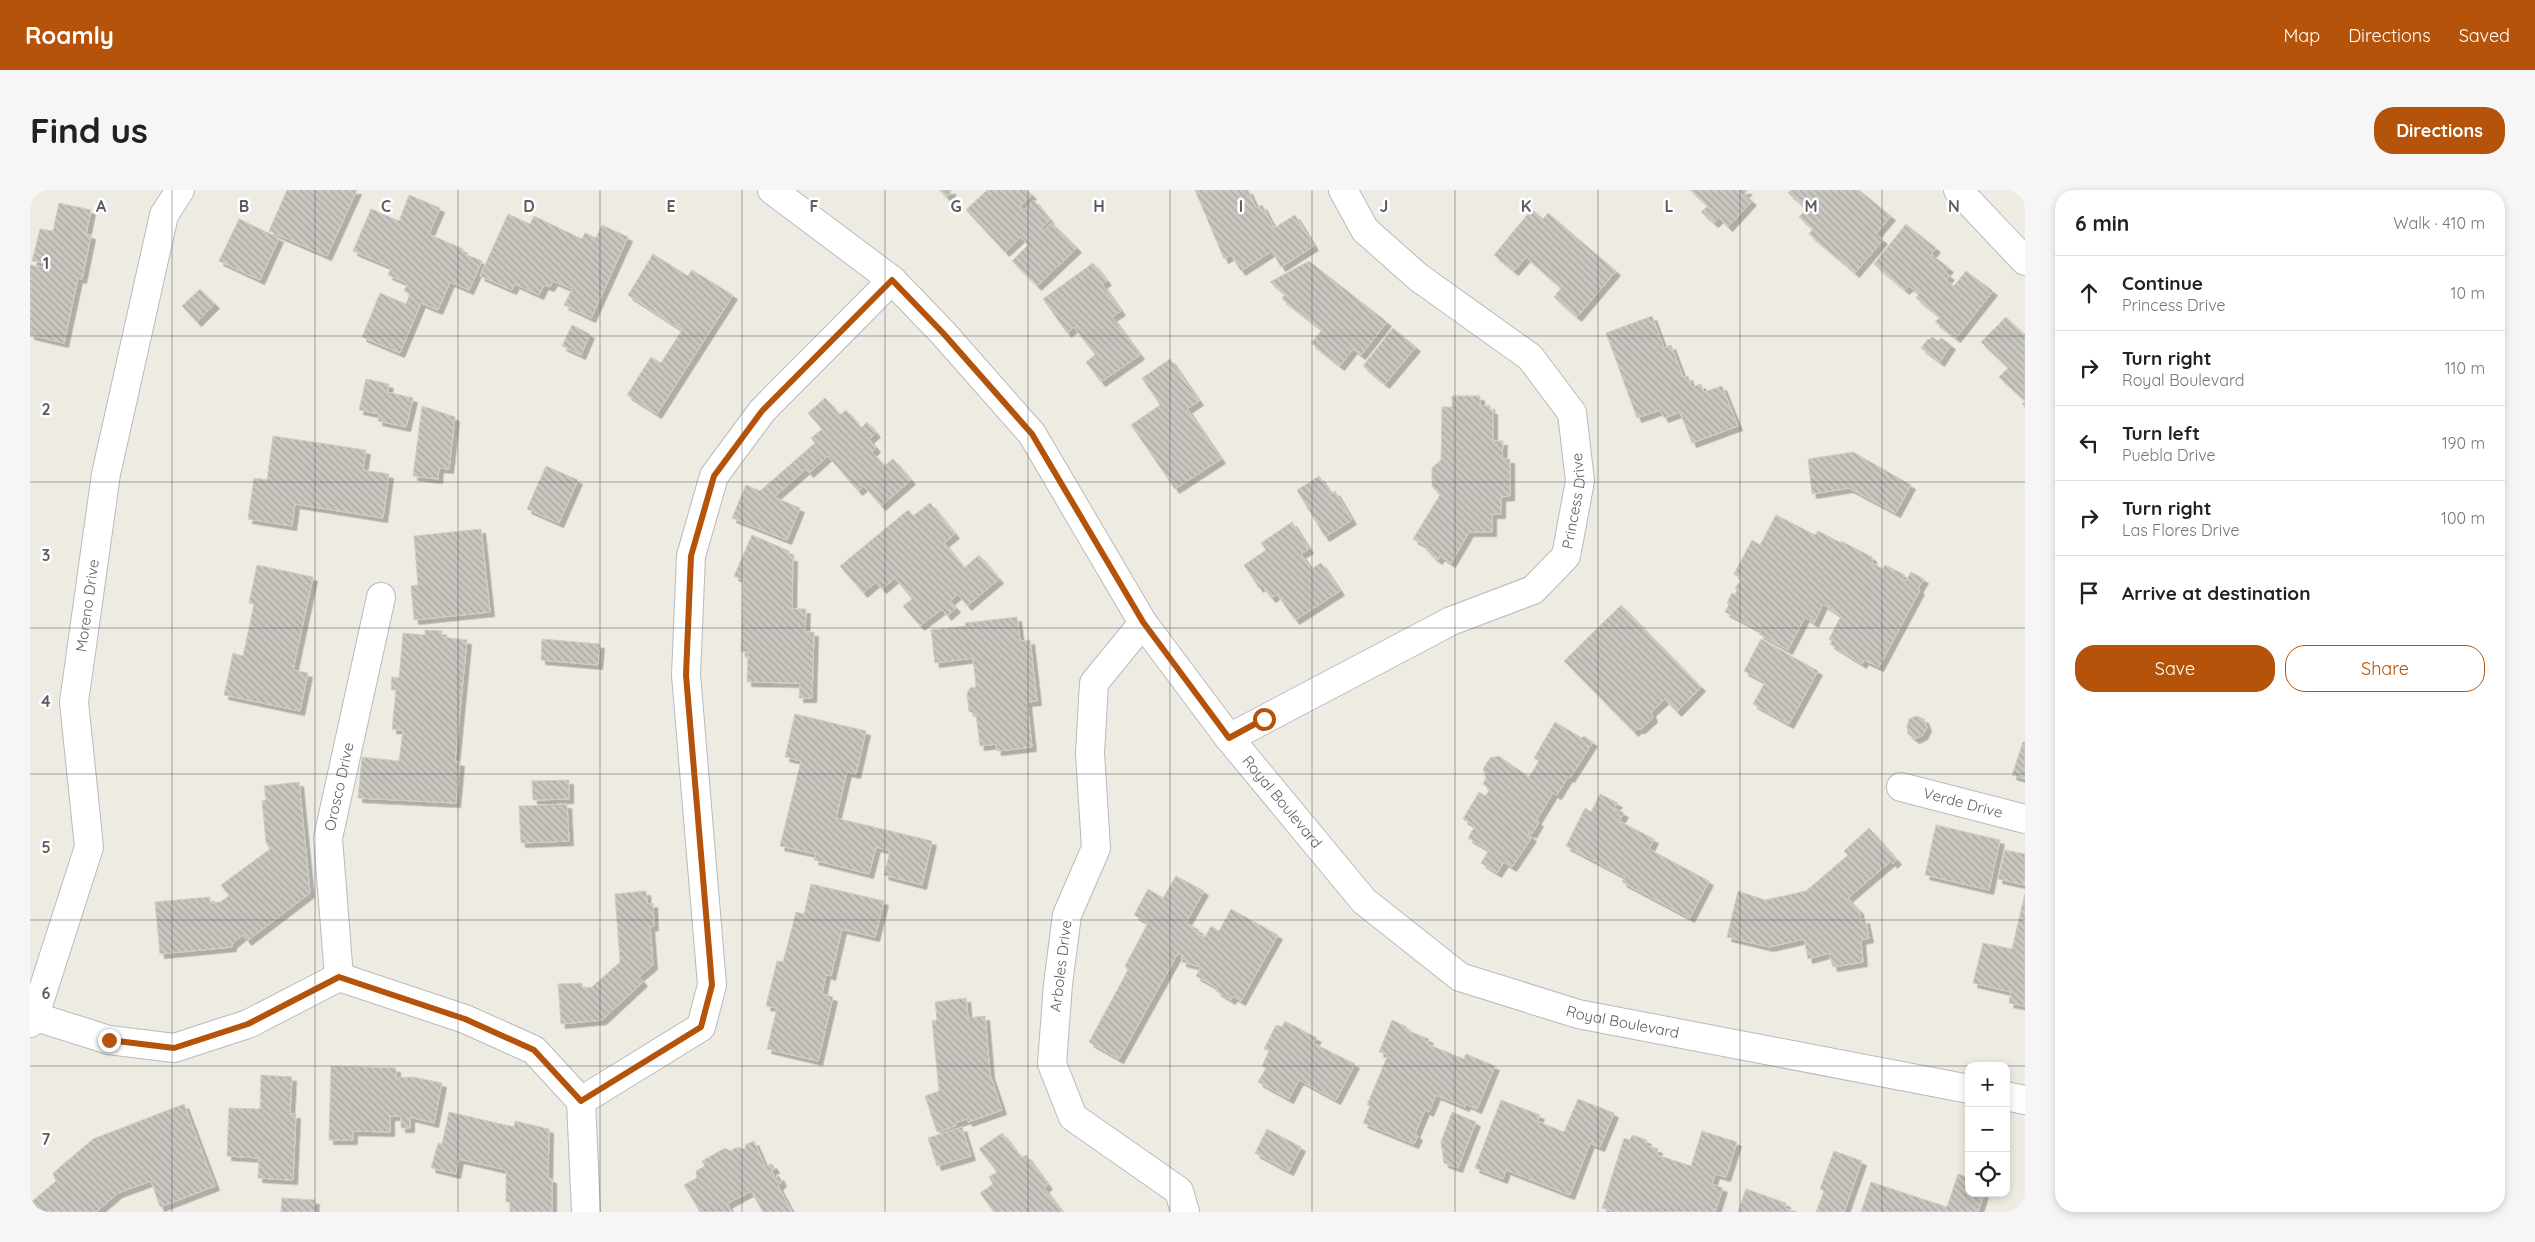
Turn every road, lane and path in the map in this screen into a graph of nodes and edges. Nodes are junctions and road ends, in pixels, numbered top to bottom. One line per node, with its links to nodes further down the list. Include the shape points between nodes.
1 (180, 190): 13 (street, Moreno Drive, via 164,215 106,474 74,702 89,847)
2 (772, 190): 6 (street, Royal Boulevard)
3 (1343, 190): 9 (street, Princess Drive, via 1365,230 1418,277 1530,357 1572,413 1580,481 1566,556 1533,590 1451,620)
4 (1958, 190): 5 (street)
5 (2025, 261)
6 (892, 280): 8 (street, Royal Boulevard, via 1032,434); 17 (street, via 762,411 714,476 691,556 686,675 712,985 701,1027)
7 (381, 598): 12 (street, Orosco Drive, via 328,838)
8 (1143, 622): 9 (street, Royal Boulevard); 19 (street, Arboles Drive, via 1094,683 1090,753 1096,848 1066,915 1052,1064 1073,1117 1179,1191)
9 (1229, 738): 14 (street, Royal Boulevard, via 1364,900 1460,977 1578,1014)
10 (1901, 787): 11 (street, Verde Drive)
11 (2025, 819)
12 (339, 977): 13 (street, via 248,1024 174,1048 109,1040); 17 (street, via 465,1019 534,1050)
13 (32, 1017)
14 (1965, 1088)
15 (2010, 1097): 16 (street)
16 (2025, 1100)
17 (581, 1101): 18 (street)
18 (586, 1212)
19 (1185, 1212)

